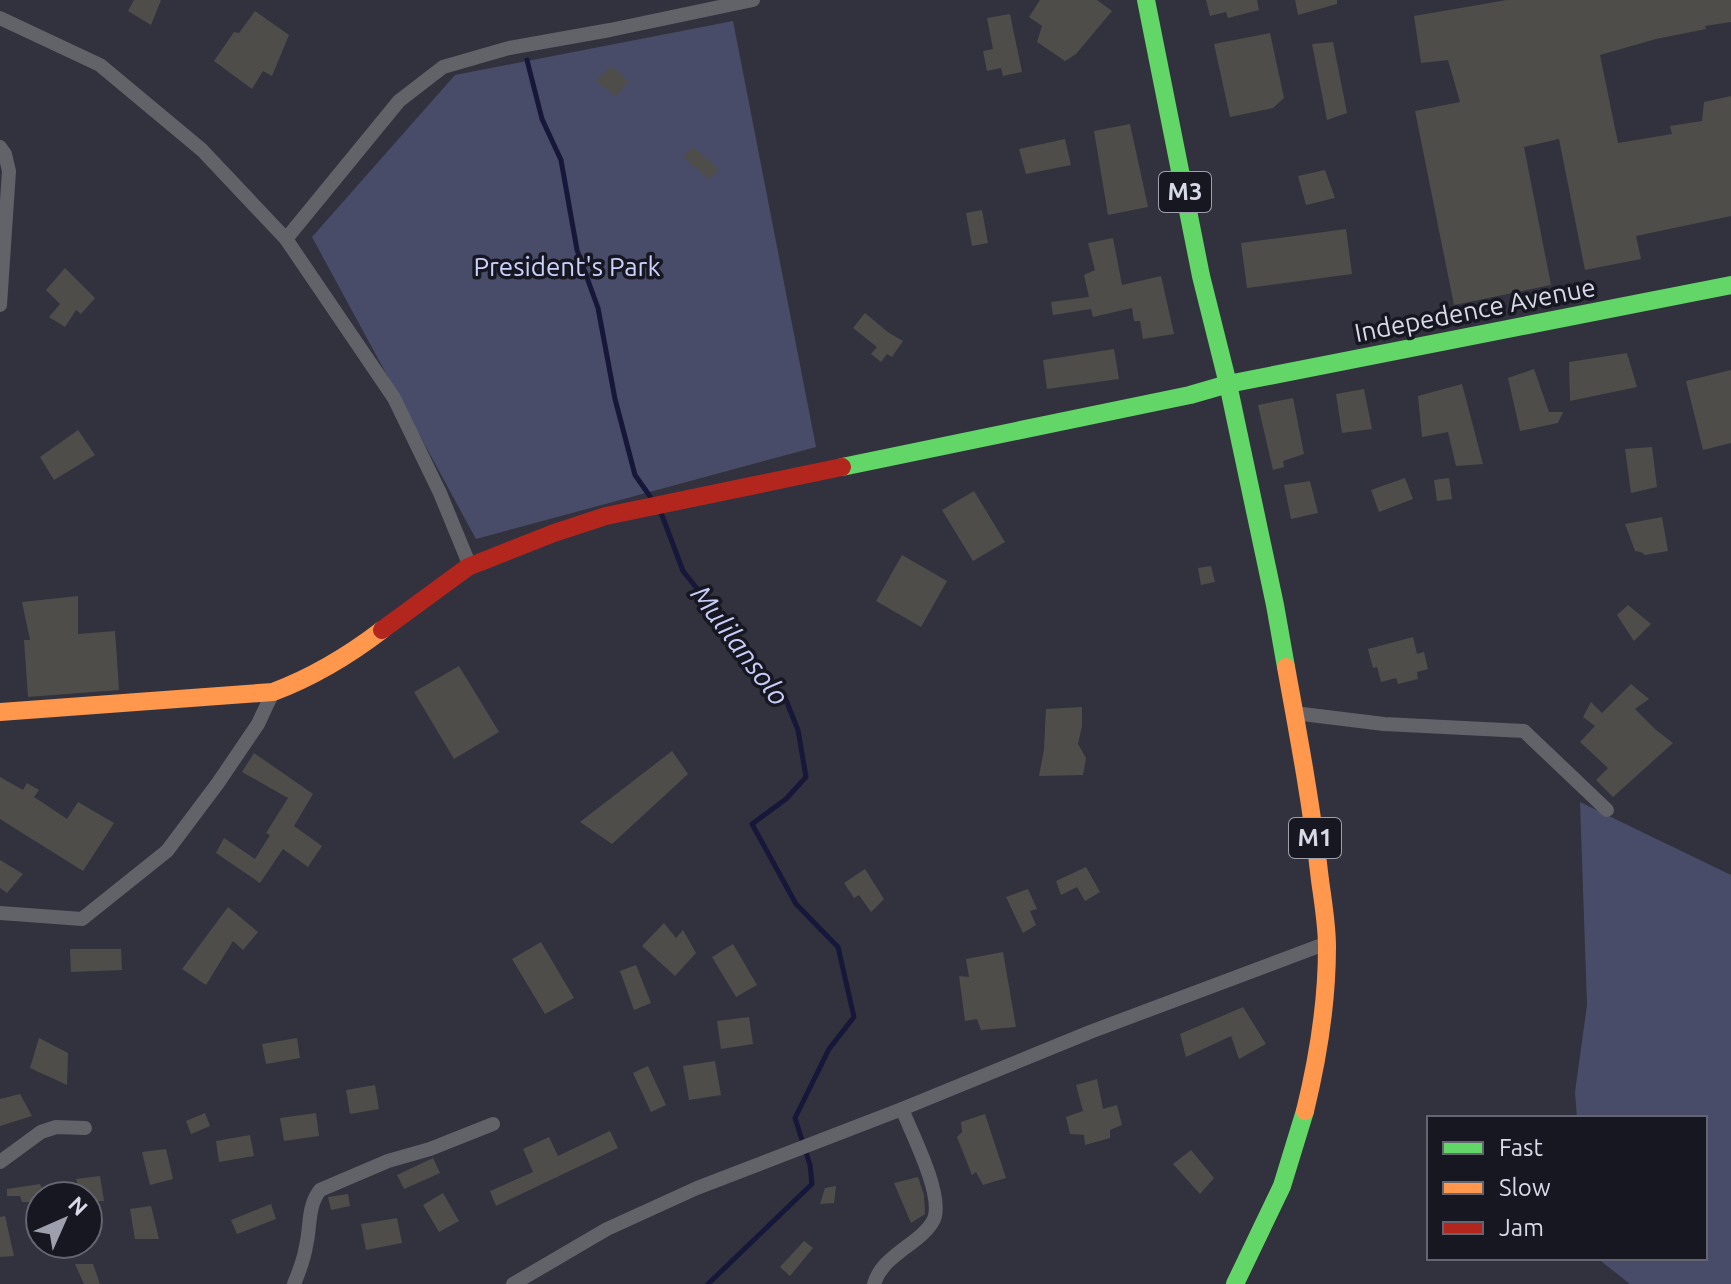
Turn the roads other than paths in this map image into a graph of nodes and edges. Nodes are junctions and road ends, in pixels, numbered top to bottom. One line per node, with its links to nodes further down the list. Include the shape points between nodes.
1 (753, 0): 5 (street, via 509,48 443,67 399,101)
2 (1146, 0): 8 (main road, M3)
3 (0, 18): 5 (street, via 100,65 202,150)
4 (0, 147): 7 (street, via 9,171)
5 (286, 239): 9 (street, via 394,398)
6 (1731, 285): 8 (main road, Indepedence Avenue)
7 (0, 305)
8 (1228, 384): 9 (main road, Indepedence Avenue, via 606,516); 12 (main road, M1)
9 (470, 566): 10 (main road, Indepedence Avenue, via 314,675)
10 (273, 692): 11 (main road, Indepedence Avenue); 14 (street, via 258,724 167,851 82,919)
11 (0, 712)
12 (1294, 713): 13 (street, via 1524,731); 15 (main road, M1, via 1314,823)
13 (1607, 810)
14 (0, 913)
15 (1327, 943): 16 (street); 23 (main road, M1, via 1314,1073 1300,1131 1282,1186)
16 (902, 1109): 21 (street, via 697,1188 607,1229); 22 (street, via 930,1179 935,1216 880,1269)
17 (493, 1124): 20 (street, via 320,1190 313,1199)
18 (85, 1128): 19 (street, via 41,1132)
19 (0, 1162)
20 (294, 1284)
21 (513, 1284)
22 (874, 1284)
23 (1235, 1284)

